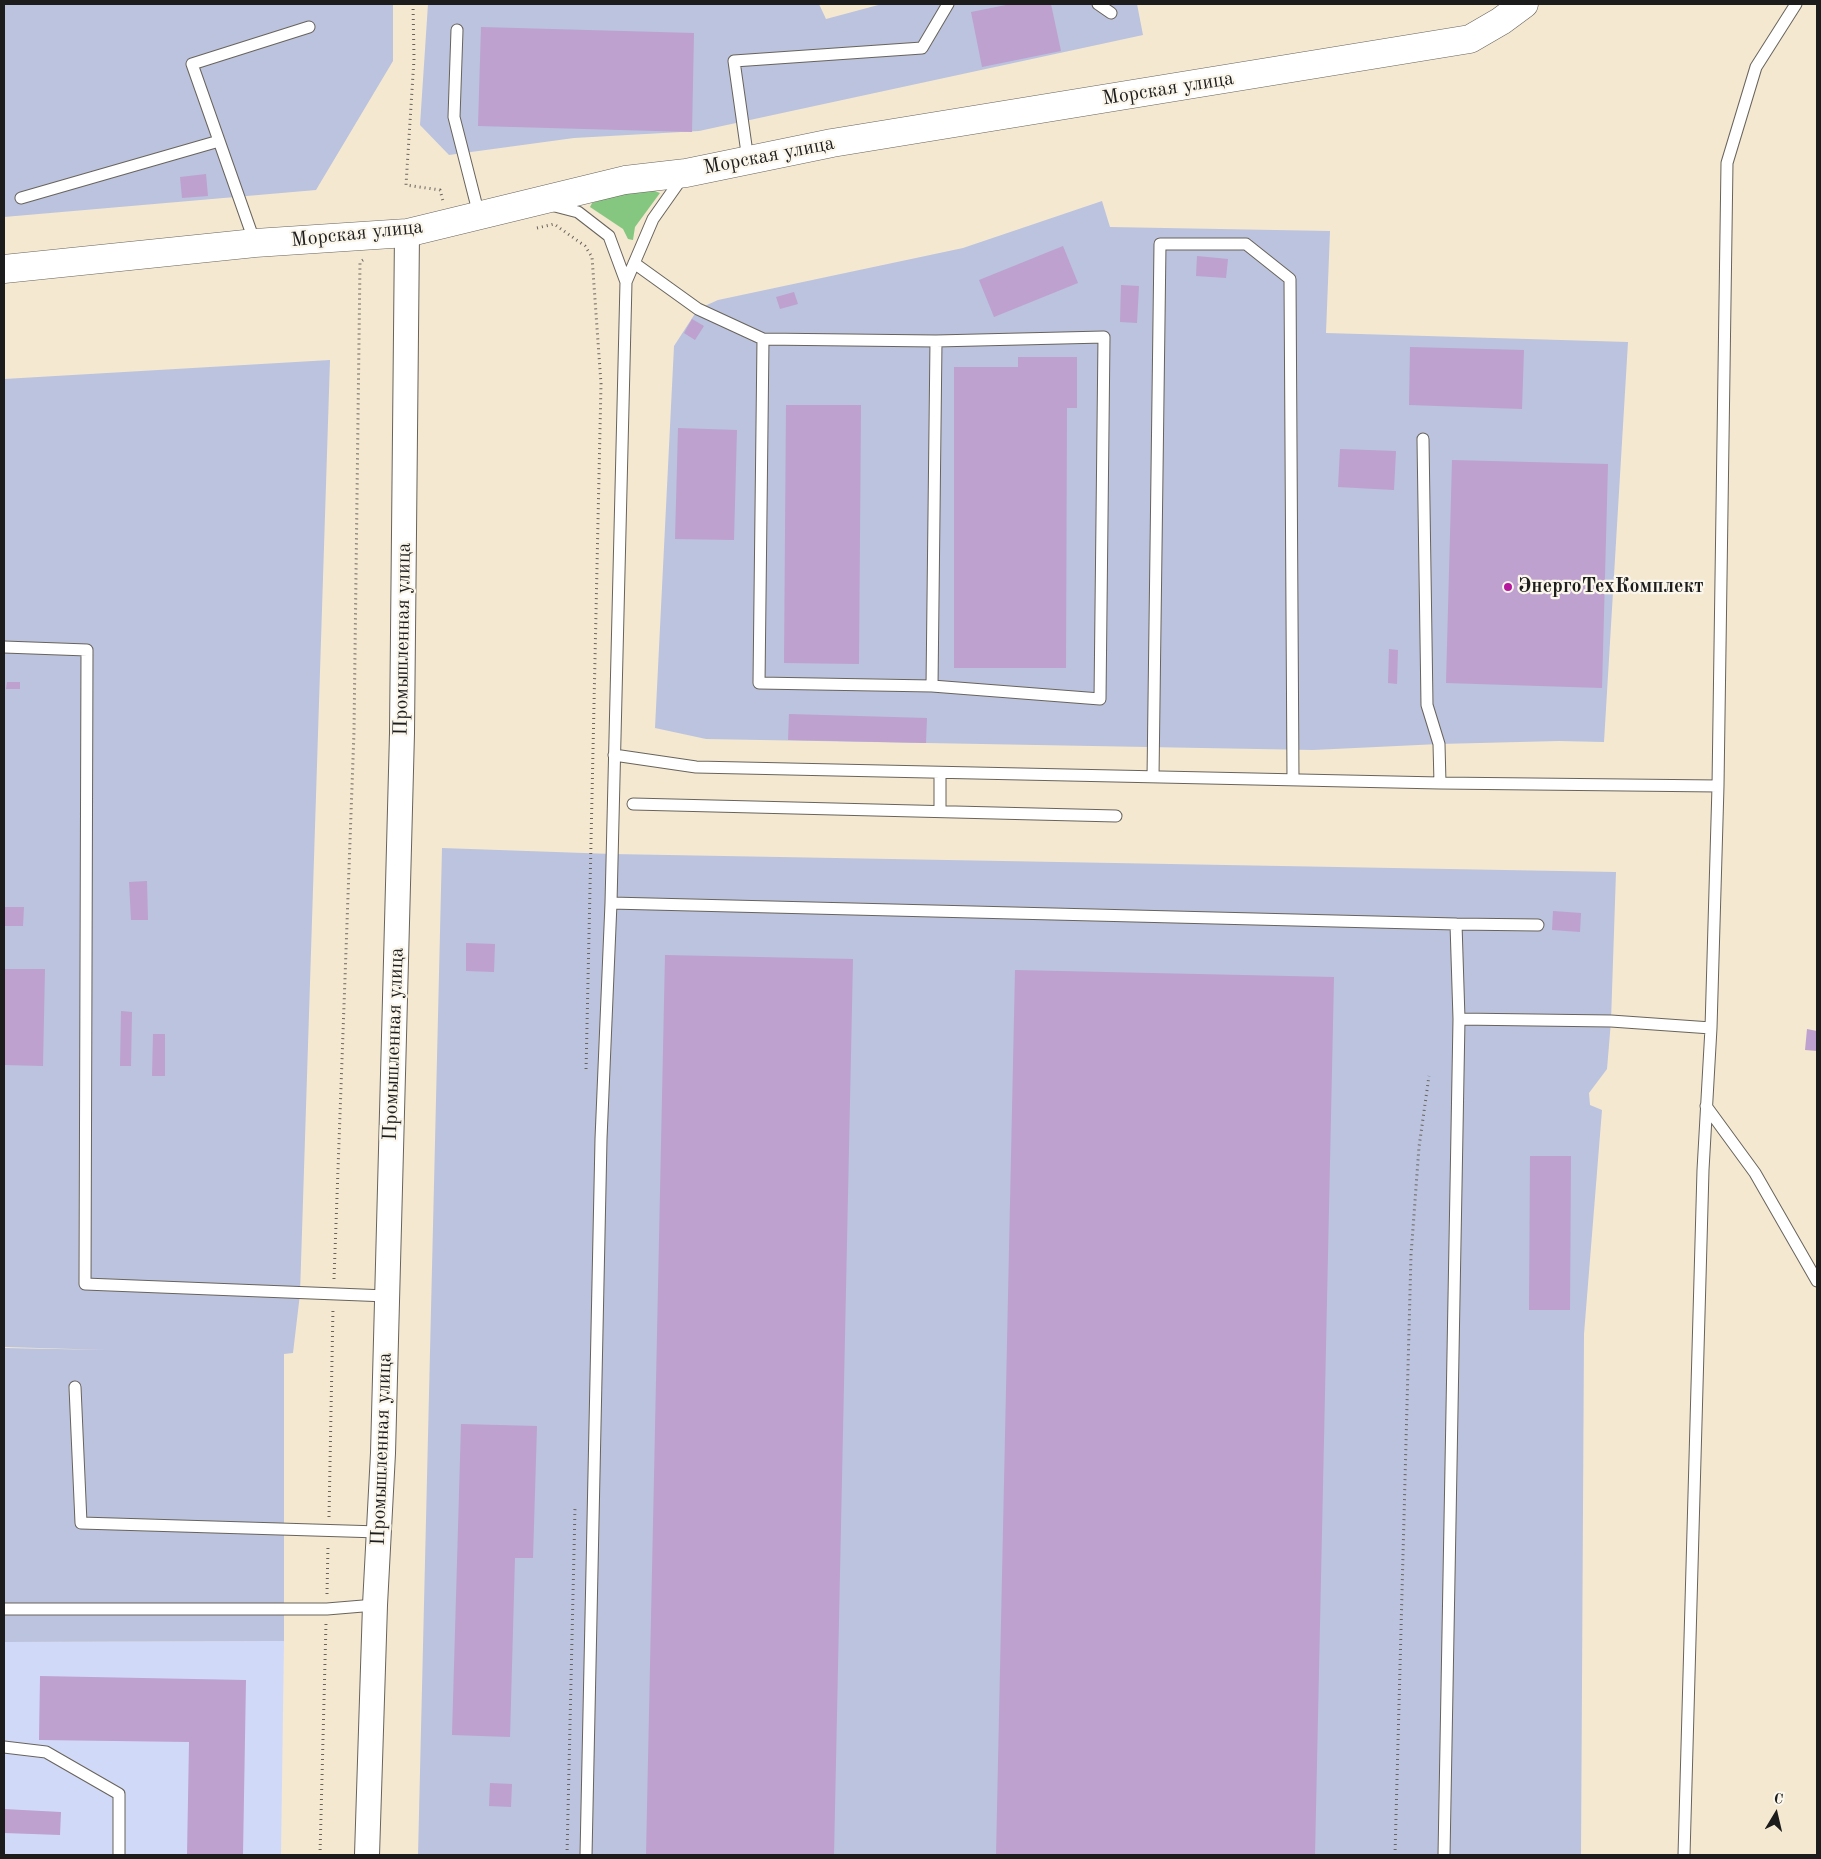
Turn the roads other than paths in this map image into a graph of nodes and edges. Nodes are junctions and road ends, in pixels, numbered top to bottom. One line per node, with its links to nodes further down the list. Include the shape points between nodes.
1 (948, 4): 9 (lane, via 922,48 734,61)
2 (1098, 4): 5 (lane)
3 (1796, 4): 29 (lane, via 1756,67 1727,163)
4 (1522, 5): 9 (street, Морская улица, via 1470,39 832,143)
5 (1112, 13)
6 (309, 27): 8 (lane, via 192,64)
7 (457, 30): 13 (lane, via 454,117)
8 (219, 141): 11 (lane); 15 (lane)
9 (748, 160): 10 (street, Морская улица)
10 (686, 173): 12 (street, Морская улица, via 625,180); 16 (lane, via 653,219)
11 (21, 198)
12 (538, 201): 13 (street, Морская улица); 18 (lane, via 578,212 609,236)
13 (478, 215): 14 (street, Морская улица)
14 (407, 233): 15 (street, Морская улица); 40 (street, Промышленная улица, via 402,733)
15 (255, 243): 17 (street, Морская улица)
16 (634, 263): 18 (lane); 19 (lane, via 698,309)
17 (4, 269)
18 (626, 282): 24 (lane)
19 (763, 339): 20 (lane); 23 (lane, via 759,682)
20 (936, 341): 23 (lane); 23 (lane, via 1104,337 1100,699)
21 (1423, 439): 28 (lane, via 1427,705 1439,744)
22 (4, 647): 40 (lane, via 87,650 85,1284)
23 (932, 686)
24 (614, 755): 25 (lane, via 696,767); 33 (lane)
25 (940, 773): 26 (lane); 31 (lane)
26 (1153, 777): 27 (lane); 27 (lane, via 1160,244 1246,244 1290,279)
27 (1292, 779): 28 (lane)
28 (1440, 783): 29 (lane)
29 (1718, 786): 37 (lane)
30 (632, 804): 31 (lane)
31 (940, 811): 32 (lane)
32 (1116, 816)
33 (610, 903): 34 (lane); 48 (lane, via 601,1139)
34 (1456, 924): 35 (lane); 36 (lane)
35 (1538, 925)
36 (1459, 1019): 37 (lane, via 1611,1021); 49 (lane)
37 (1711, 1028): 38 (lane)
38 (1706, 1106): 39 (lane, via 1755,1173); 50 (lane)
39 (1817, 1281)
40 (387, 1296): 42 (street, Промышленная улица)
41 (75, 1387): 42 (lane, via 81,1523)
42 (379, 1532): 43 (street, Промышленная улица)
43 (374, 1605): 44 (lane); 47 (street, Промышленная улица)
44 (4, 1609)
45 (4, 1747): 46 (lane, via 46,1752 119,1794)
46 (119, 1855)
47 (367, 1855)
48 (586, 1855)
49 (1444, 1855)
50 (1684, 1855)

